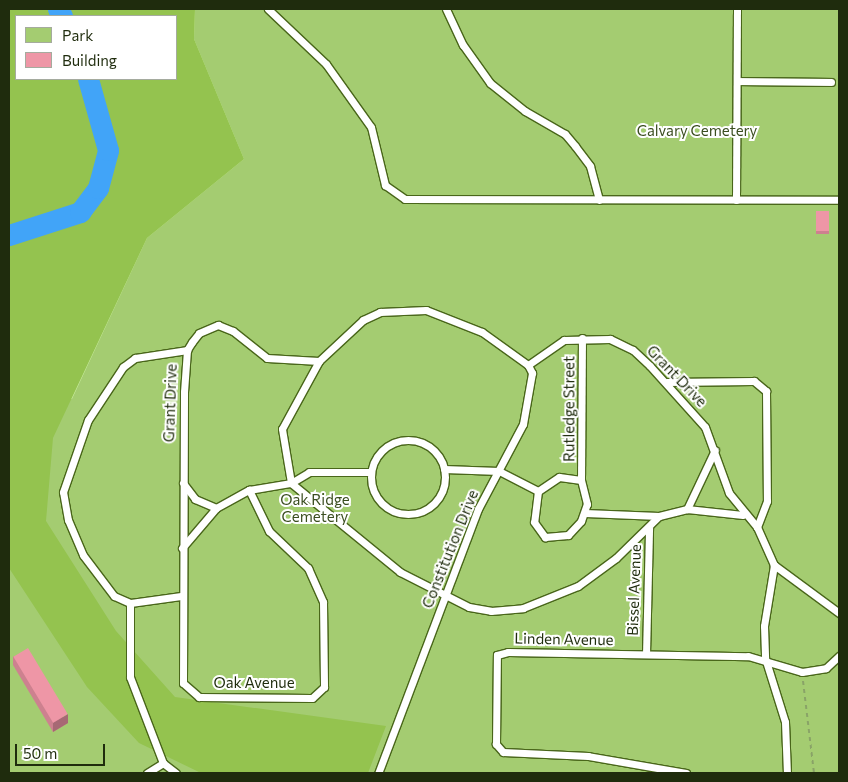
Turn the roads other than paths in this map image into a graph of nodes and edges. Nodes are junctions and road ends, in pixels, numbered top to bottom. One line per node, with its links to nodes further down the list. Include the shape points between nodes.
1 (268, 9): 6 (lane, via 314,51 371,127 381,178 397,196)
2 (446, 9): 6 (lane, via 463,45 490,83 525,111 565,134 575,146 590,166)
3 (737, 9): 4 (lane)
4 (738, 82): 5 (lane); 7 (lane)
5 (831, 82)
6 (599, 200): 7 (lane)
7 (736, 200): 8 (lane)
8 (839, 200)
9 (582, 338): 12 (lane, Grant Drive, via 548,347); 13 (lane, Grant Drive, via 610,339 634,350); 19 (lane, Rutledge Street)
10 (187, 350): 11 (lane, Grant Drive, via 199,333 218,325 233,330 267,358); 18 (lane, Grant Drive); 34 (lane, via 135,358 123,367 91,414 65,478 64,504 83,555 102,584)
11 (319, 361): 12 (lane, via 363,320 408,308 436,312 469,326); 20 (lane, via 282,429)
12 (528, 365): 16 (lane, Constitution Drive, via 533,384 523,424)
13 (667, 382): 14 (lane, Grant Drive, via 705,427); 28 (lane, via 754,381 766,391 767,501)
14 (714, 450): 24 (lane); 26 (lane, Grant Drive, via 729,493)
15 (444, 469): 16 (lane); 17 (lane, via 428,445 409,439 386,446); 17 (lane, via 443,489 436,501 417,513 391,510 378,500)
16 (499, 471): 22 (lane); 33 (lane, Constitution Drive)
17 (370, 472): 20 (lane, via 309,472)
18 (182, 480): 23 (lane, via 195,498); 30 (lane, Grant Drive)
19 (581, 480): 22 (lane, via 559,477); 25 (lane)
20 (291, 482): 21 (lane); 33 (lane, via 400,572)
21 (249, 490): 23 (lane); 39 (lane, Oak Avenue, via 269,531 301,557 316,584 325,630 324,687 320,694 198,697)
22 (538, 491): 25 (lane, via 534,522 545,537 568,535)
23 (216, 508): 30 (lane)
24 (687, 508): 26 (lane); 27 (lane)
25 (585, 513): 27 (lane)
26 (743, 515): 28 (lane, Grant Drive)
27 (659, 516): 29 (lane)
28 (757, 527): 31 (lane, Grant Drive)
29 (649, 528): 33 (lane, via 597,572 543,603 491,612); 36 (lane, Bissel Avenue)
30 (182, 548): 32 (lane, Grant Drive)
31 (774, 565): 35 (lane); 38 (lane, via 764,626)
32 (181, 596): 34 (lane); 39 (lane, Grant Drive, via 180,667)
33 (444, 597): 43 (lane, Constitution Drive)
34 (130, 603): 40 (lane, via 130,677)
35 (839, 613)
36 (646, 654): 38 (lane, Linden Avenue); 44 (lane, Linden Avenue, via 508,652 497,655 496,744 502,752 588,756)
37 (839, 656): 38 (lane, Linden Avenue, via 826,668 802,672)
38 (764, 658): 45 (lane, via 785,722)
39 (189, 692)
40 (163, 763): 41 (lane); 42 (lane)
41 (147, 773)
42 (176, 773)
43 (378, 773)
44 (686, 773)
45 (787, 773)

